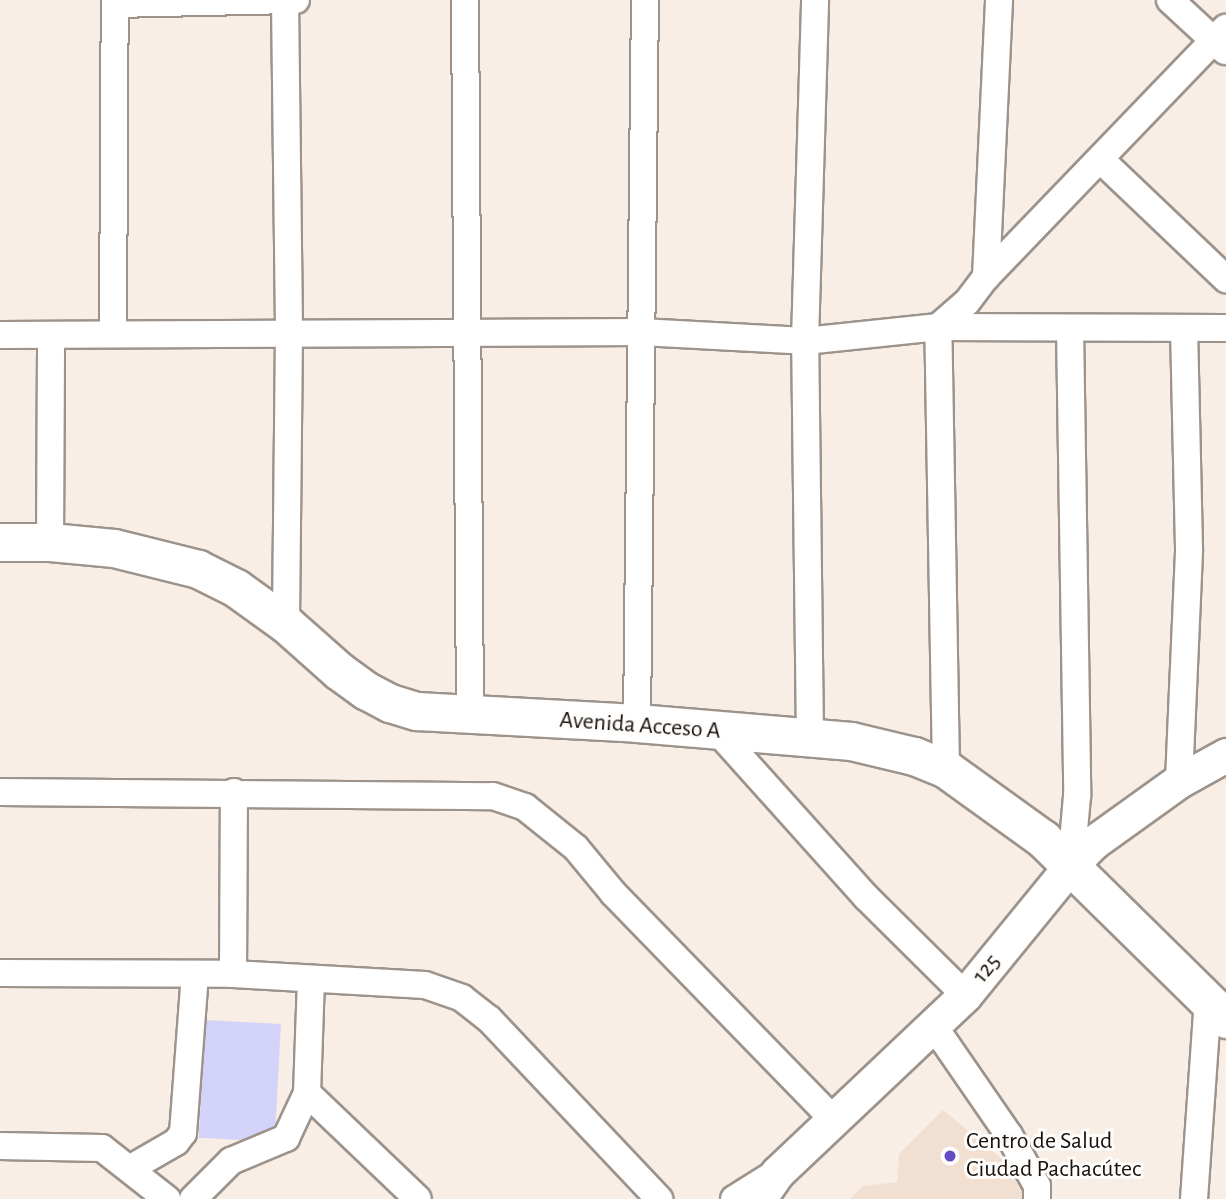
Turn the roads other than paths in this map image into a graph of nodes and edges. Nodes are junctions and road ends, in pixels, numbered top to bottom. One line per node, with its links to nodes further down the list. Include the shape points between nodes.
1 (285, 0): 2 (street); 8 (street); 19 (street)
2 (296, 0)
3 (465, 0): 20 (street)
4 (645, 0): 17 (street)
5 (815, 0): 23 (street)
6 (999, 0): 11 (street)
7 (1170, 0): 9 (street)
8 (115, 2): 18 (street)
9 (1222, 40): 10 (street)
10 (1101, 160): 11 (street); 12 (street)
11 (986, 277): 13 (street, via 967,302)
12 (1226, 279)
13 (938, 327): 14 (street); 23 (street); 32 (street)
14 (1070, 328): 16 (street); 36 (street, via 1077,796)
15 (1226, 328): 16 (street)
16 (1184, 329): 33 (street, via 1189,548)
17 (642, 332): 20 (street); 23 (street); 28 (street)
18 (113, 333): 19 (street); 22 (street)
19 (289, 333): 20 (street); 26 (street)
20 (468, 333): 27 (street)
21 (0, 335): 22 (street)
22 (51, 337): 25 (street)
23 (805, 341): 30 (street)
24 (0, 542): 25 (main road, Avenida Acceso A)
25 (50, 542): 26 (main road, Avenida Acceso A, via 114,548 198,569 236,588)
26 (286, 624): 27 (main road, Avenida Acceso A, via 339,671 390,703 417,711)
27 (470, 715): 28 (main road, Avenida Acceso A)
28 (637, 723): 29 (main road, Avenida Acceso A)
29 (718, 732): 30 (main road, Avenida Acceso A); 41 (street, via 866,897)
30 (810, 738): 32 (main road, Avenida Acceso A, via 884,748)
31 (1225, 756): 33 (street, 125)
32 (946, 769): 36 (main road, Avenida Acceso A, via 1014,816)
33 (1179, 781): 36 (street, 125, via 1094,842)
34 (0, 792): 35 (street)
35 (234, 792): 39 (street); 45 (street, via 493,796 525,807 576,848 614,894)
36 (1071, 865): 41 (street, 125); 42 (main road, Avenida Acceso A)
37 (0, 973): 38 (street)
38 (195, 974): 39 (street); 47 (street, via 183,1133 176,1142)
39 (233, 974): 40 (street)
40 (312, 978): 44 (street); 52 (street, via 425,985 462,998 515,1044)
41 (965, 995): 43 (street, 125)
42 (1217, 1010): 55 (street)
43 (933, 1025): 45 (street, 125); 54 (street, via 1009,1135 1037,1186)
44 (307, 1093): 50 (street, via 286,1138 231,1161); 51 (street)
45 (832, 1119): 48 (street, 125)
46 (0, 1146): 47 (street, via 102,1148)
47 (131, 1168): 49 (street)
48 (768, 1186): 53 (street)
49 (167, 1199)
50 (192, 1199)
51 (418, 1199)
52 (659, 1199)
53 (734, 1199)
54 (1037, 1199)
55 (1194, 1199)

